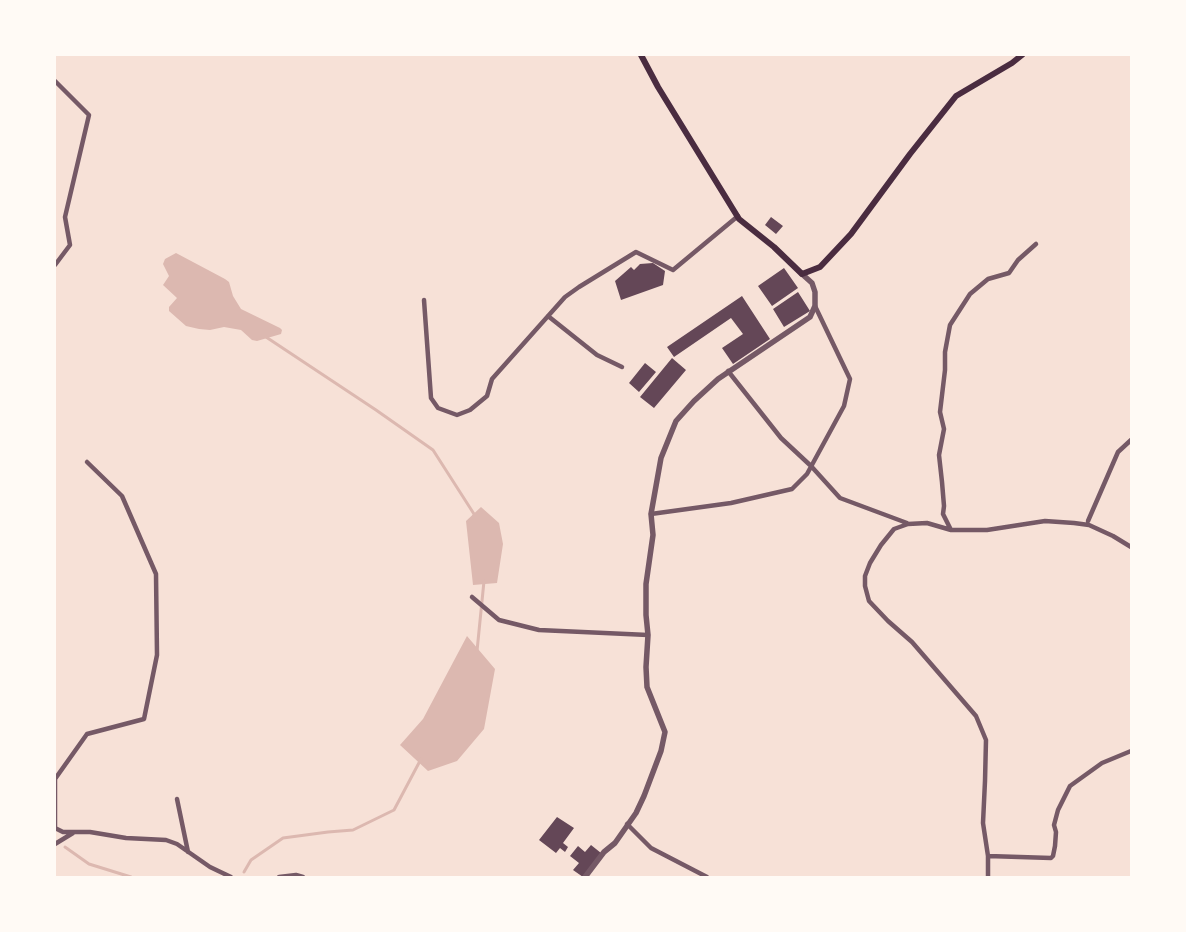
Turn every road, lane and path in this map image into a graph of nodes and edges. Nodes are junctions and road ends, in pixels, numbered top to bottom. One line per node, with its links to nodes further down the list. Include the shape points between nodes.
1 (641, 55): 4 (main road)
2 (1017, 57): 7 (main road, via 956,96 851,234 820,267)
3 (55, 81): 6 (street, via 89,115 65,217 70,245)
4 (738, 216): 7 (main road); 10 (street, via 673,270 636,252 565,297)
5 (1036, 244): 19 (street, via 1009,273 988,279 970,294 950,325 940,412 944,429 938,455 943,514)
6 (55, 265)
7 (802, 274): 9 (street, via 812,283)
8 (424, 300): 10 (street, via 431,398 438,408 457,415 470,410 487,396 492,379)
9 (815, 306): 12 (street, via 810,317); 15 (street, via 850,379 844,406)
10 (548, 316): 11 (street, via 598,355)
11 (622, 367)
12 (728, 372): 15 (street, via 781,438); 16 (street, via 694,400 676,421 661,458)
13 (1131, 440): 17 (street, via 1118,452)
14 (87, 462): 26 (street, via 122,496 156,574 157,655 144,719 87,734 56,779)
15 (811, 466): 16 (street, via 792,489 731,503); 18 (street, via 840,498)
16 (651, 514): 22 (street, via 653,535 647,570)
17 (1088, 521)
18 (908, 524): 19 (street, via 927,523); 30 (street, via 894,529 881,545 870,563 865,586 869,601 912,642 976,716 986,740 983,823)
19 (951, 530): 20 (street, via 987,530 1045,522 1074,523 1089,525)
20 (1131, 547)
21 (472, 596): 22 (street, via 500,620 539,630)
22 (648, 636): 25 (street, via 647,687 665,732 644,796)
23 (1131, 751): 30 (street, via 1102,763 1070,786 1054,825 1055,846 1051,858)
24 (176, 799): 29 (street)
25 (627, 824): 34 (street); 35 (street, via 651,848)
26 (55, 828): 27 (street)
27 (74, 832): 28 (street); 29 (street, via 166,840)
28 (55, 844)
29 (188, 852): 31 (street)
30 (988, 856): 36 (street)
31 (231, 877)
32 (279, 877): 33 (street)
33 (303, 877)
34 (585, 877)
35 (707, 877)
36 (988, 877)

